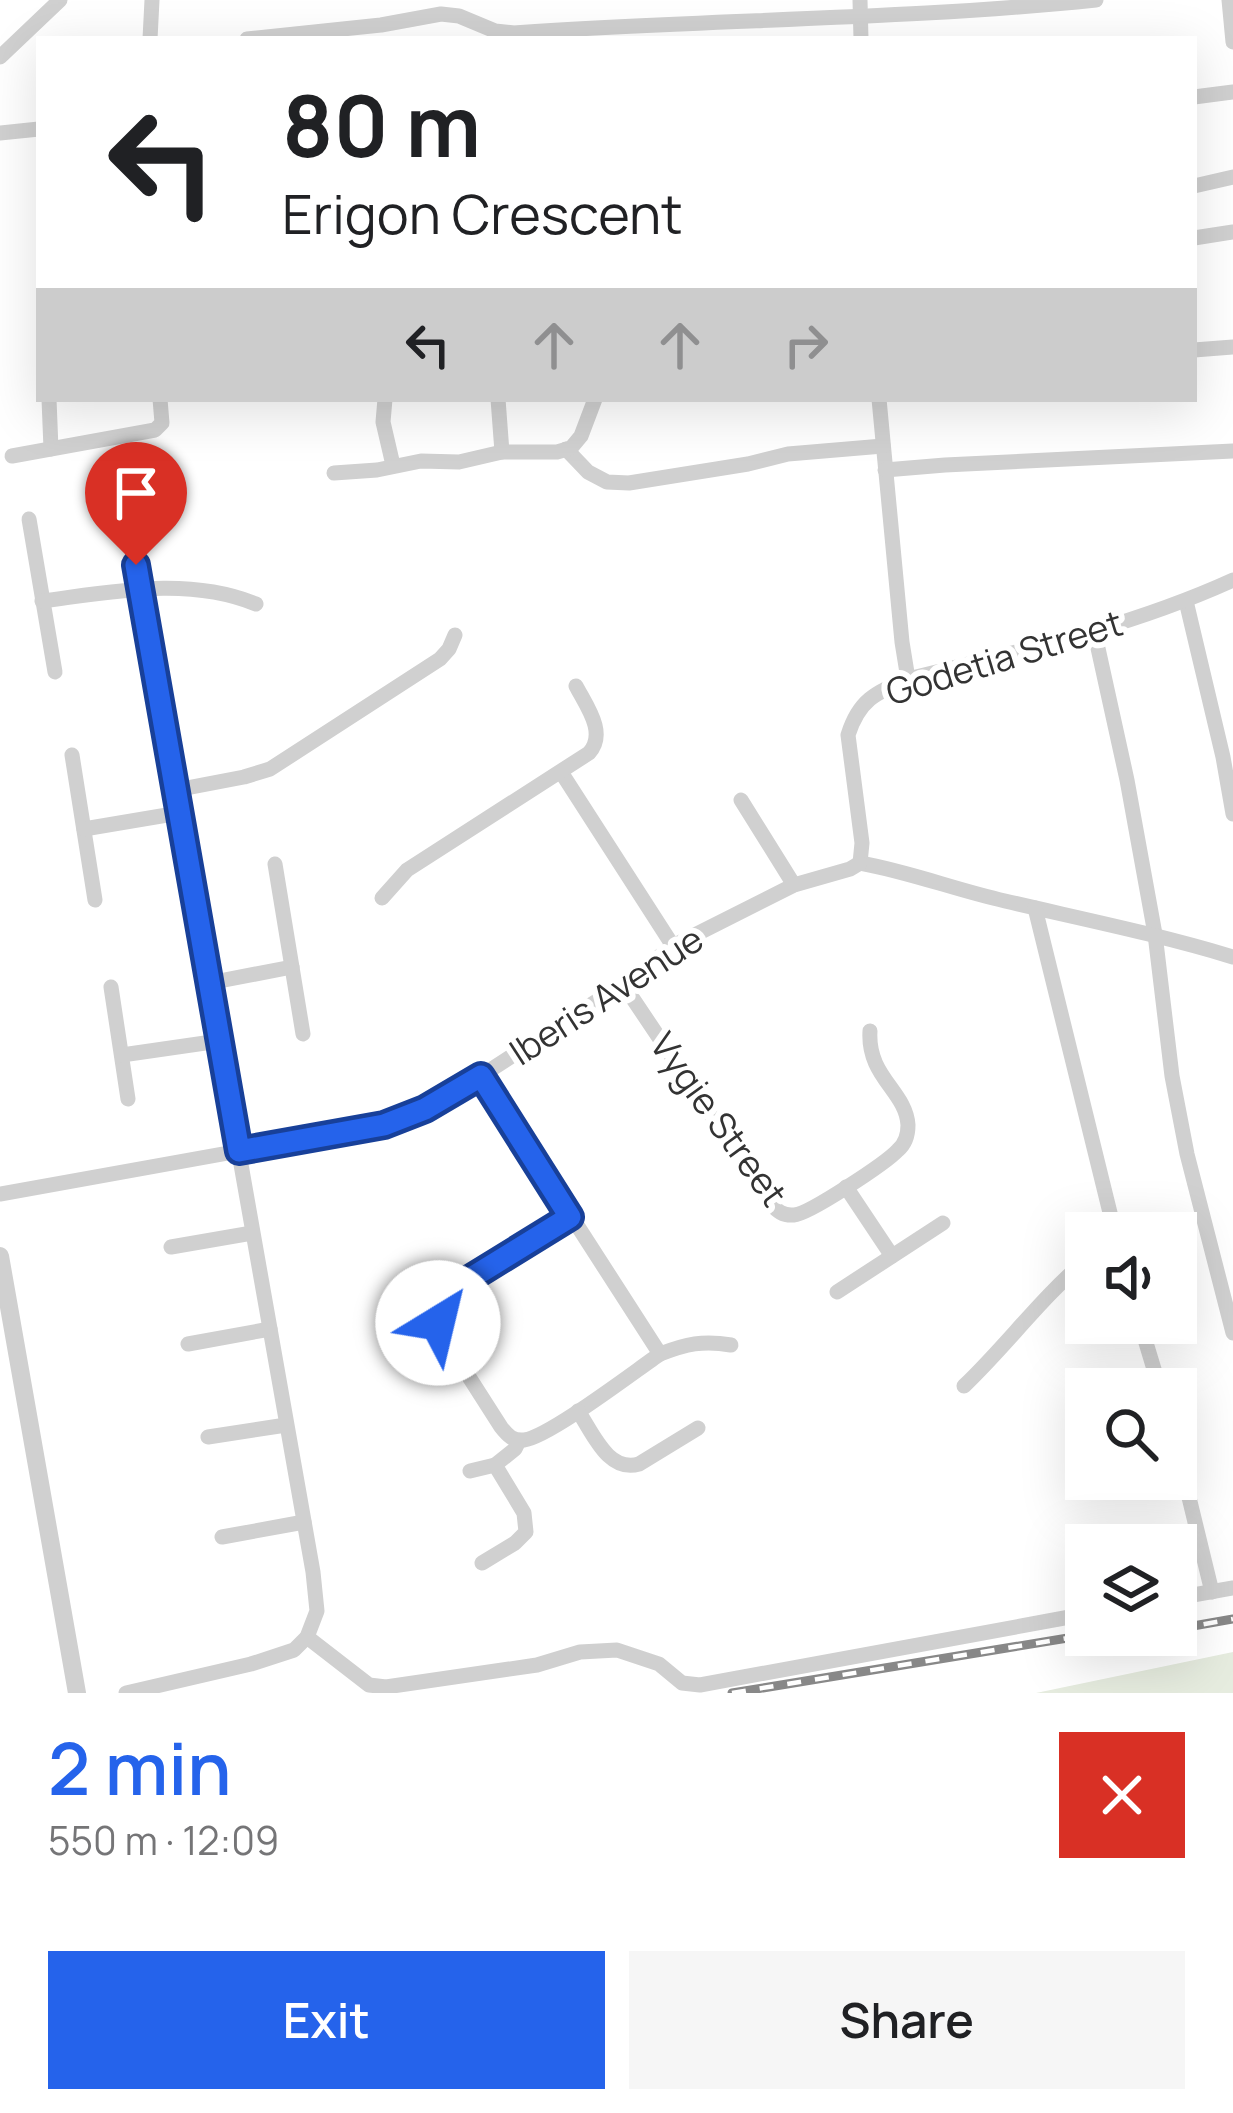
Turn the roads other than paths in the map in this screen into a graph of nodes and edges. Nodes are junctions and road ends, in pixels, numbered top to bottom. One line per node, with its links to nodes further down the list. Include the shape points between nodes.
1 (59, 0): 10 (street)
2 (152, 0): 7 (street)
3 (1096, 0): 5 (street, via 997,10)
4 (1229, 0): 9 (street)
5 (860, 8): 6 (street)
6 (495, 35): 8 (street, via 441,14)
7 (150, 36)
8 (276, 36)
9 (1233, 42)
10 (0, 58)
11 (1233, 92): 12 (street)
12 (1197, 97)
13 (36, 129): 14 (street)
14 (0, 133)
15 (1233, 177): 16 (street)
16 (1197, 185)
17 (1233, 232): 18 (street)
18 (1197, 238)
19 (1233, 347): 20 (street)
20 (1197, 350)
21 (49, 402): 28 (street)
22 (160, 402): 28 (street, via 162,423 154,430)
23 (385, 402): 33 (street)
24 (498, 402): 31 (street)
25 (594, 402): 29 (street, via 581,436)
26 (879, 402): 27 (street)
27 (883, 446): 29 (street, via 629,483 588,472); 34 (street)
28 (51, 449): 32 (street)
29 (566, 449): 31 (street)
30 (1233, 451): 34 (street)
31 (502, 452): 33 (street)
32 (12, 456)
33 (393, 465): 35 (street)
34 (885, 470): 46 (street)
35 (334, 472)
36 (133, 518): 39 (street)
37 (29, 519): 40 (street)
38 (1233, 580): 41 (street, Godetia Street)
39 (140, 588): 40 (street); 42 (street, via 218,592); 50 (street)
40 (42, 601): 45 (street)
41 (1186, 602): 43 (street, Godetia Street); 53 (street)
42 (256, 604)
43 (1094, 630): 46 (street, Godetia Street); 61 (street)
44 (455, 635): 50 (street, via 440,659 270,769)
45 (55, 672)
46 (908, 680): 55 (street, Godetia Street, via 862,703 848,735)
47 (577, 686): 49 (street, via 598,739)
48 (71, 755): 54 (street)
49 (561, 772): 58 (street, via 407,870); 62 (street)
50 (176, 790): 52 (street)
51 (741, 800): 57 (street)
52 (179, 813): 54 (street); 65 (street)
53 (1233, 814)
54 (84, 829): 59 (street)
55 (860, 863): 57 (street, Iberis Avenue); 60 (street)
56 (275, 864): 64 (street)
57 (794, 885): 62 (street, Iberis Avenue)
58 (382, 898)
59 (95, 901)
60 (1035, 908): 61 (street); 77 (street)
61 (1155, 934): 63 (street); 87 (street, via 1187,1154)
62 (674, 946): 66 (street, Iberis Avenue)
63 (1233, 957)
64 (292, 967): 65 (street); 69 (street)
65 (209, 983): 70 (street)
66 (623, 984): 72 (street, Iberis Avenue); 75 (street, Vygie Street, via 776,1210 802,1214)
67 (111, 987): 71 (street)
68 (870, 1030): 75 (street, Vygie Street, via 874,1064 908,1131 900,1149)
69 (303, 1034)
70 (219, 1041): 71 (street); 74 (street)
71 (122, 1055): 73 (street)
72 (481, 1076): 74 (street, Iberis Avenue, via 384,1125); 78 (street)
73 (128, 1099)
74 (239, 1151): 76 (street, Iberis Avenue); 80 (street)
75 (846, 1186): 83 (street)
76 (0, 1194)
77 (1110, 1212)
78 (570, 1217): 90 (street); 96 (street, via 450,1291 439,1306 439,1330 501,1427)
79 (943, 1223): 83 (street)
80 (252, 1233): 81 (street); 86 (street)
81 (171, 1246)
82 (0, 1256): 108 (street)
83 (892, 1256): 85 (street)
84 (1065, 1278): 91 (street)
85 (837, 1292)
86 (270, 1329): 88 (street); 93 (street)
87 (1233, 1333)
88 (188, 1344)
89 (730, 1345): 90 (street, via 690,1342)
90 (659, 1354): 92 (street)
91 (964, 1387)
92 (578, 1411): 94 (street, via 610,1457 629,1467); 96 (street)
93 (286, 1425): 95 (street); 100 (street)
94 (698, 1428)
95 (208, 1437)
96 (519, 1441): 97 (street)
97 (496, 1466): 98 (street); 102 (street, via 526,1528)
98 (470, 1472)
99 (1190, 1500): 104 (street)
100 (304, 1522): 101 (street); 107 (street, via 317,1611)
101 (222, 1537)
102 (482, 1563)
103 (1233, 1588): 104 (street)
104 (1212, 1592): 105 (street)
105 (1197, 1594)
106 (1065, 1618): 107 (street, via 700,1684 616,1651 369,1685)
107 (307, 1637): 109 (street, via 278,1657)
108 (77, 1693)
109 (126, 1693)

